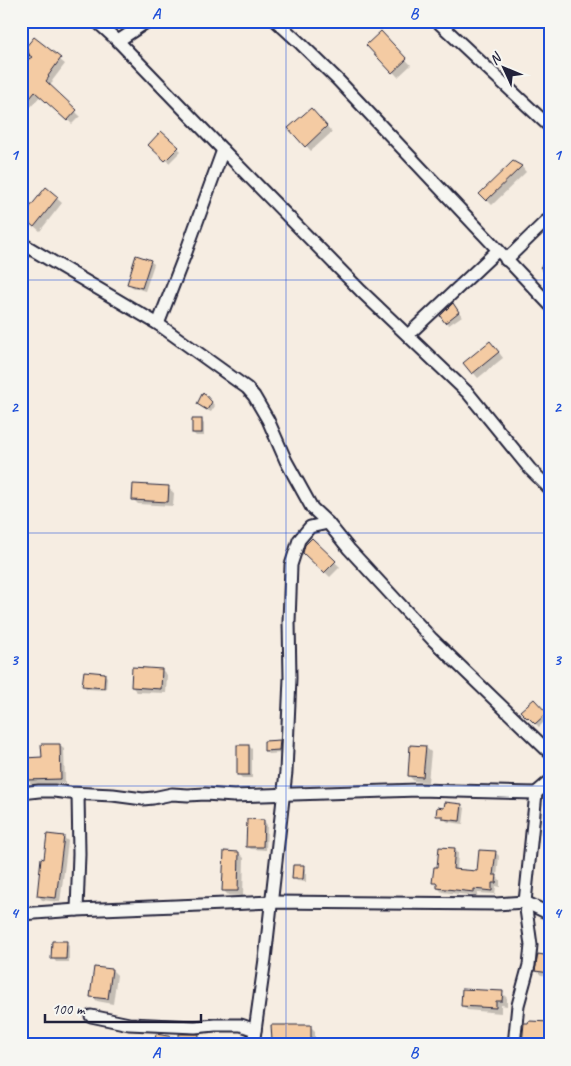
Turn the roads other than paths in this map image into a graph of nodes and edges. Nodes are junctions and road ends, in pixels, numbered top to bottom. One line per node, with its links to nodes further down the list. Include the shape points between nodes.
1 (96, 21): 5 (street)
2 (148, 21): 5 (street)
3 (276, 21): 10 (street, via 337,79)
4 (437, 21): 6 (street)
5 (118, 41): 7 (street)
6 (550, 127)
7 (223, 150): 13 (street); 14 (street)
8 (550, 219): 11 (street)
9 (21, 243): 13 (street)
10 (498, 250): 11 (street); 14 (street)
11 (506, 260): 12 (street)
12 (550, 305)
13 (158, 324): 16 (street, via 249,390 268,420 312,508)
14 (408, 335): 15 (street, via 468,393)
15 (550, 489)
16 (328, 523): 17 (street, via 432,639); 22 (street, via 310,527 299,540 291,565)
17 (550, 753)
18 (550, 780): 20 (street)
19 (21, 793): 21 (street, via 54,791)
20 (536, 793): 22 (street, via 418,790); 24 (street)
21 (78, 794): 22 (street, via 143,799 172,794); 25 (street, via 80,854)
22 (284, 794): 23 (street)
23 (272, 902): 24 (street); 25 (street); 29 (street)
24 (525, 902): 27 (street); 31 (street, via 531,945 516,1013)
25 (77, 910): 26 (street)
26 (21, 914)
27 (550, 914)
28 (91, 1016): 29 (street, via 129,1024 241,1025)
29 (255, 1030): 30 (street)
30 (253, 1045)
31 (514, 1045)

